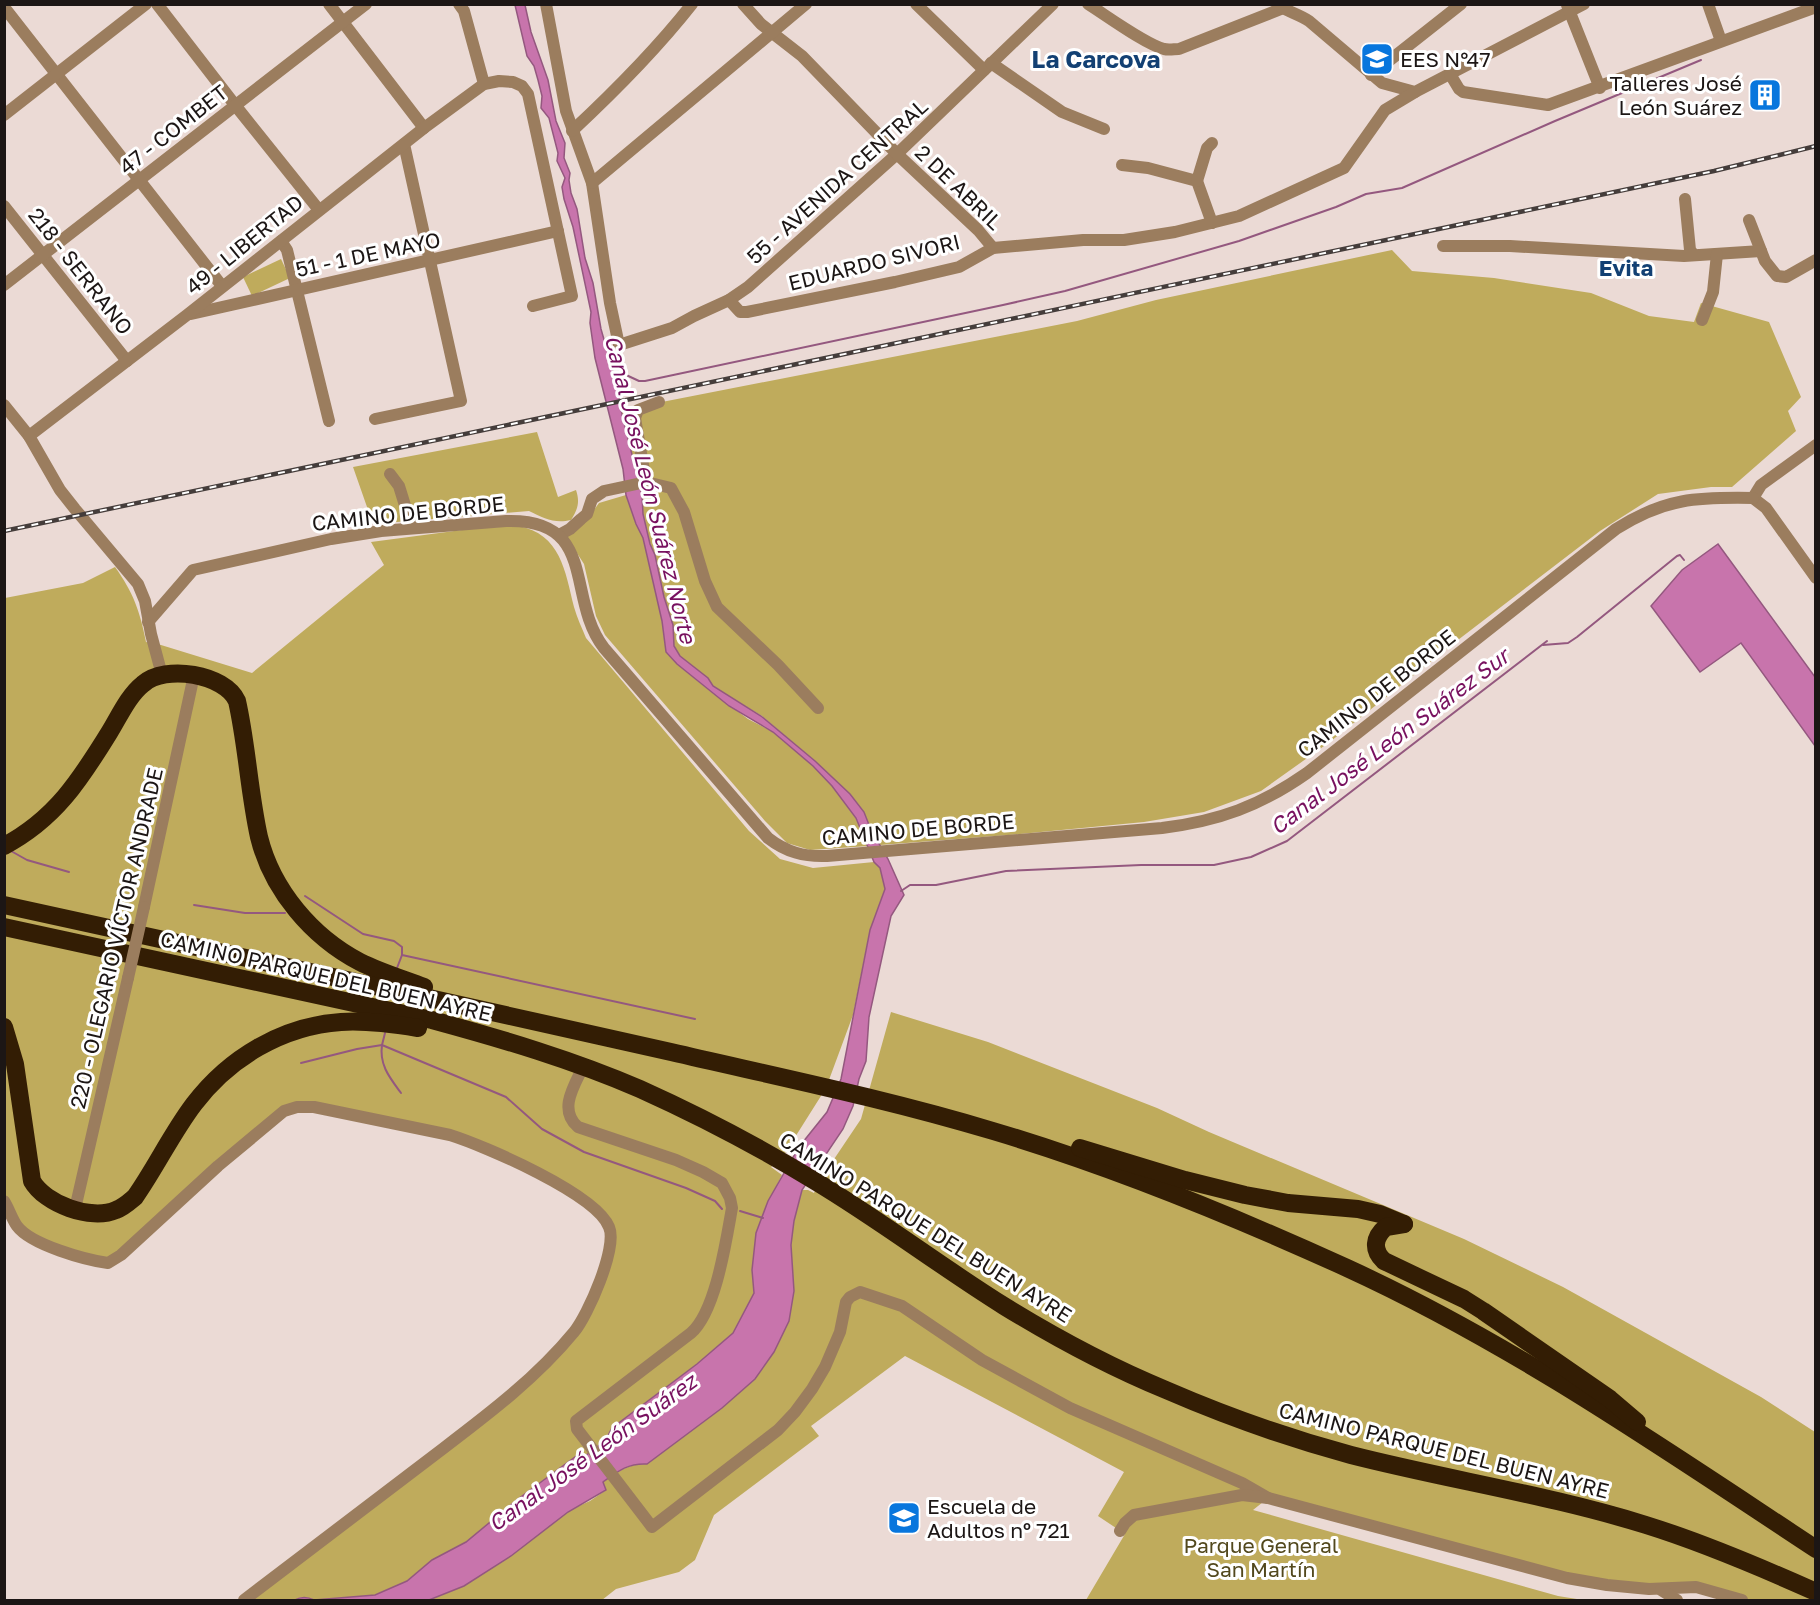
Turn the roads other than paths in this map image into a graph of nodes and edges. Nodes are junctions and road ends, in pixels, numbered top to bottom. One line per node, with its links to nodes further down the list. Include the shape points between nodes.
1 (146, 4): 25 (street)
2 (157, 4): 31 (street)
3 (330, 4): 20 (street)
4 (366, 4): 20 (street, 47 - COMBET)
5 (459, 4): 28 (street)
6 (692, 4): 36 (street, via 623,84)
7 (743, 4): 21 (street, 2 DE ABRIL)
8 (806, 4): 21 (street)
9 (916, 4): 23 (street)
10 (1053, 4): 23 (street, 55 - AVENIDA CENTRAL)
11 (1088, 4): 16 (street, via 1147,41 1170,50)
12 (1461, 4): 26 (street)
13 (1584, 4): 19 (street, EDUARDO SIVORI)
14 (1708, 4): 22 (street)
15 (547, 5): 36 (street)
16 (1279, 7): 26 (street, via 1309,21)
17 (1815, 7): 22 (street)
18 (4, 8): 25 (street)
19 (1568, 8): 24 (street, EDUARDO SIVORI); 29 (street)
20 (343, 22): 31 (street, 47 - COMBET); 34 (street)
21 (773, 32): 39 (street, 2 DE ABRIL, via 802,56); 43 (street)
22 (1721, 41): 29 (street)
23 (987, 67): 35 (street, via 1062,112); 39 (street, 55 - AVENIDA CENTRAL)
24 (1450, 74): 29 (street, via 1463,92 1542,105); 30 (street, EDUARDO SIVORI)
25 (57, 75): 33 (street); 41 (street)
26 (1371, 75): 27 (street)
27 (1382, 83): 30 (street); 32 (street)
28 (484, 84): 34 (street, 49 - LIBERTAD); 49 (street, via 513,82 528,94)
29 (1600, 88)
30 (1415, 92): 32 (street, EDUARDO SIVORI)
31 (234, 105): 41 (street, 47 - COMBET); 46 (street)
32 (1385, 110): 48 (street, EDUARDO SIVORI, via 1344,168 1254,211)
33 (4, 115)
34 (424, 128): 38 (street, 49 - LIBERTAD)
35 (1104, 129)
36 (572, 131): 43 (street)
37 (1212, 143): 42 (street, via 1206,148)
38 (404, 144): 46 (street, 49 - LIBERTAD); 58 (street)
39 (897, 154): 52 (street, 2 DE ABRIL); 62 (street, 55 - AVENIDA CENTRAL, via 771,268)
40 (1122, 165): 42 (street)
41 (138, 181): 54 (street, 47 - COMBET); 60 (street)
42 (1197, 181): 48 (street)
43 (592, 183): 62 (street, 55 - AVENIDA CENTRAL, via 619,345 672,328)
44 (1685, 199): 56 (street, via 1690,250)
45 (4, 206): 54 (street, 218 - SERRANO)
46 (319, 210): 50 (street, 49 - LIBERTAD)
47 (1749, 220): 53 (street)
48 (1212, 223): 52 (street, EDUARDO SIVORI, via 1124,240)
49 (558, 231): 58 (street, 51 - 1 DE MAYO); 63 (street, via 572,296)
50 (281, 241): 60 (street, 49 - LIBERTAD); 61 (street)
51 (1443, 246): 56 (street)
52 (993, 248): 62 (street, EDUARDO SIVORI, via 959,267 770,307 740,312)
53 (1761, 251): 55 (street); 57 (street, via 1780,278)
54 (44, 254): 59 (street, 47 - COMBET); 66 (street, 218 - SERRANO)
55 (1717, 254): 56 (street); 65 (street, via 1713,292)
56 (1694, 255)
57 (1815, 260)
58 (430, 261): 61 (street, 51 - 1 DE MAYO); 69 (street, via 461,401)
59 (4, 285)
60 (222, 286): 64 (street, 49 - LIBERTAD)
61 (297, 290): 64 (street, 51 - 1 DE MAYO); 70 (street)
62 (729, 300)
63 (533, 306)
64 (187, 315): 66 (street, 49 - LIBERTAD)
65 (1702, 320)
66 (127, 361): 71 (street, 49 - LIBERTAD)
67 (659, 402): 74 (street, via 638,410 635,418)
68 (4, 405): 71 (street)
69 (375, 419)
70 (329, 421)
71 (29, 436): 79 (street, via 65,496 138,584)
72 (1815, 445): 75 (street, via 1761,485)
73 (390, 474): 76 (street, via 399,486)
74 (644, 483): 77 (street, via 597,494 586,514); 82 (street, via 671,488 680,502 717,607)
75 (1754, 498): 77 (street, CAMINO DE BORDE, via 1676,501 1635,517 1307,772 1278,793 1245,809 1198,823 1162,828 820,857 800,855 768,838 598,641 587,614 575,561); 78 (street, via 1766,508)
76 (412, 528): 77 (street, CAMINO DE BORDE, via 516,520 542,525); 79 (street, CAMINO DE BORDE, via 331,539 193,570)
77 (559, 535)
78 (1815, 578)
79 (148, 622): 80 (street)
80 (162, 675): 81 (highway); 83 (highway, via 137,690 63,801 34,828)
81 (194, 675): 86 (highway, via 233,693 260,839 279,884 309,925 361,963); 92 (street, 220 - OLEGARIO VÍCTOR ANDRADE, bridge)
82 (818, 708)
83 (4, 846)
84 (4, 905): 86 (highway, CAMINO PARQUE DEL BUEN AYRE)
85 (4, 927): 88 (highway, CAMINO PARQUE DEL BUEN AYRE, via 432,1020)
86 (500, 1013): 90 (highway, CAMINO PARQUE DEL BUEN AYRE, via 869,1097)
87 (4, 1027): 92 (highway, via 15,1064 32,1181 48,1199)
88 (501, 1039): 89 (highway, CAMINO PARQUE DEL BUEN AYRE); 92 (highway, via 380,1022 310,1026 287,1034 246,1054 214,1080 193,1106 144,1185 126,1205 114,1212)
89 (583, 1067): 94 (street, via 567,1106 573,1123 703,1172 722,1184 732,1208 706,1314 692,1332 578,1419 576,1425 652,1527 778,1430 795,1412 825,1366 840,1332 846,1302 860,1292 902,1306 982,1360 1070,1408); 99 (highway, CAMINO PARQUE DEL BUEN AYRE, via 677,1106 780,1161 1032,1322 1121,1370 1182,1397 1324,1448 1648,1526 1703,1544)
90 (989, 1129): 93 (highway, CAMINO PARQUE DEL BUEN AYRE, via 1212,1210 1352,1270 1540,1371); 93 (highway, via 1048,1138 1245,1195 1358,1209 1404,1224 1386,1227 1376,1239 1375,1248 1384,1261 1483,1311 1610,1399)
91 (4, 1201): 100 (street, via 28,1237 89,1260 108,1263 121,1256 284,1111 314,1107 469,1141 591,1204 610,1227 611,1251 594,1296 576,1330 543,1366 488,1414)
92 (75, 1209)
93 (1686, 1464): 96 (highway, CAMINO PARQUE DEL BUEN AYRE)
94 (1268, 1498): 95 (street, via 1242,1495 1134,1515); 98 (street, via 1567,1578)
95 (1120, 1531)
96 (1815, 1549)
97 (1696, 1588): 98 (street); 102 (street); 103 (street); 105 (street)
98 (1661, 1590): 101 (street)
99 (1815, 1592)
100 (244, 1600)
101 (1677, 1600)
102 (1682, 1600)
103 (1708, 1600)
104 (1725, 1600): 105 (street)
105 (1740, 1600)

